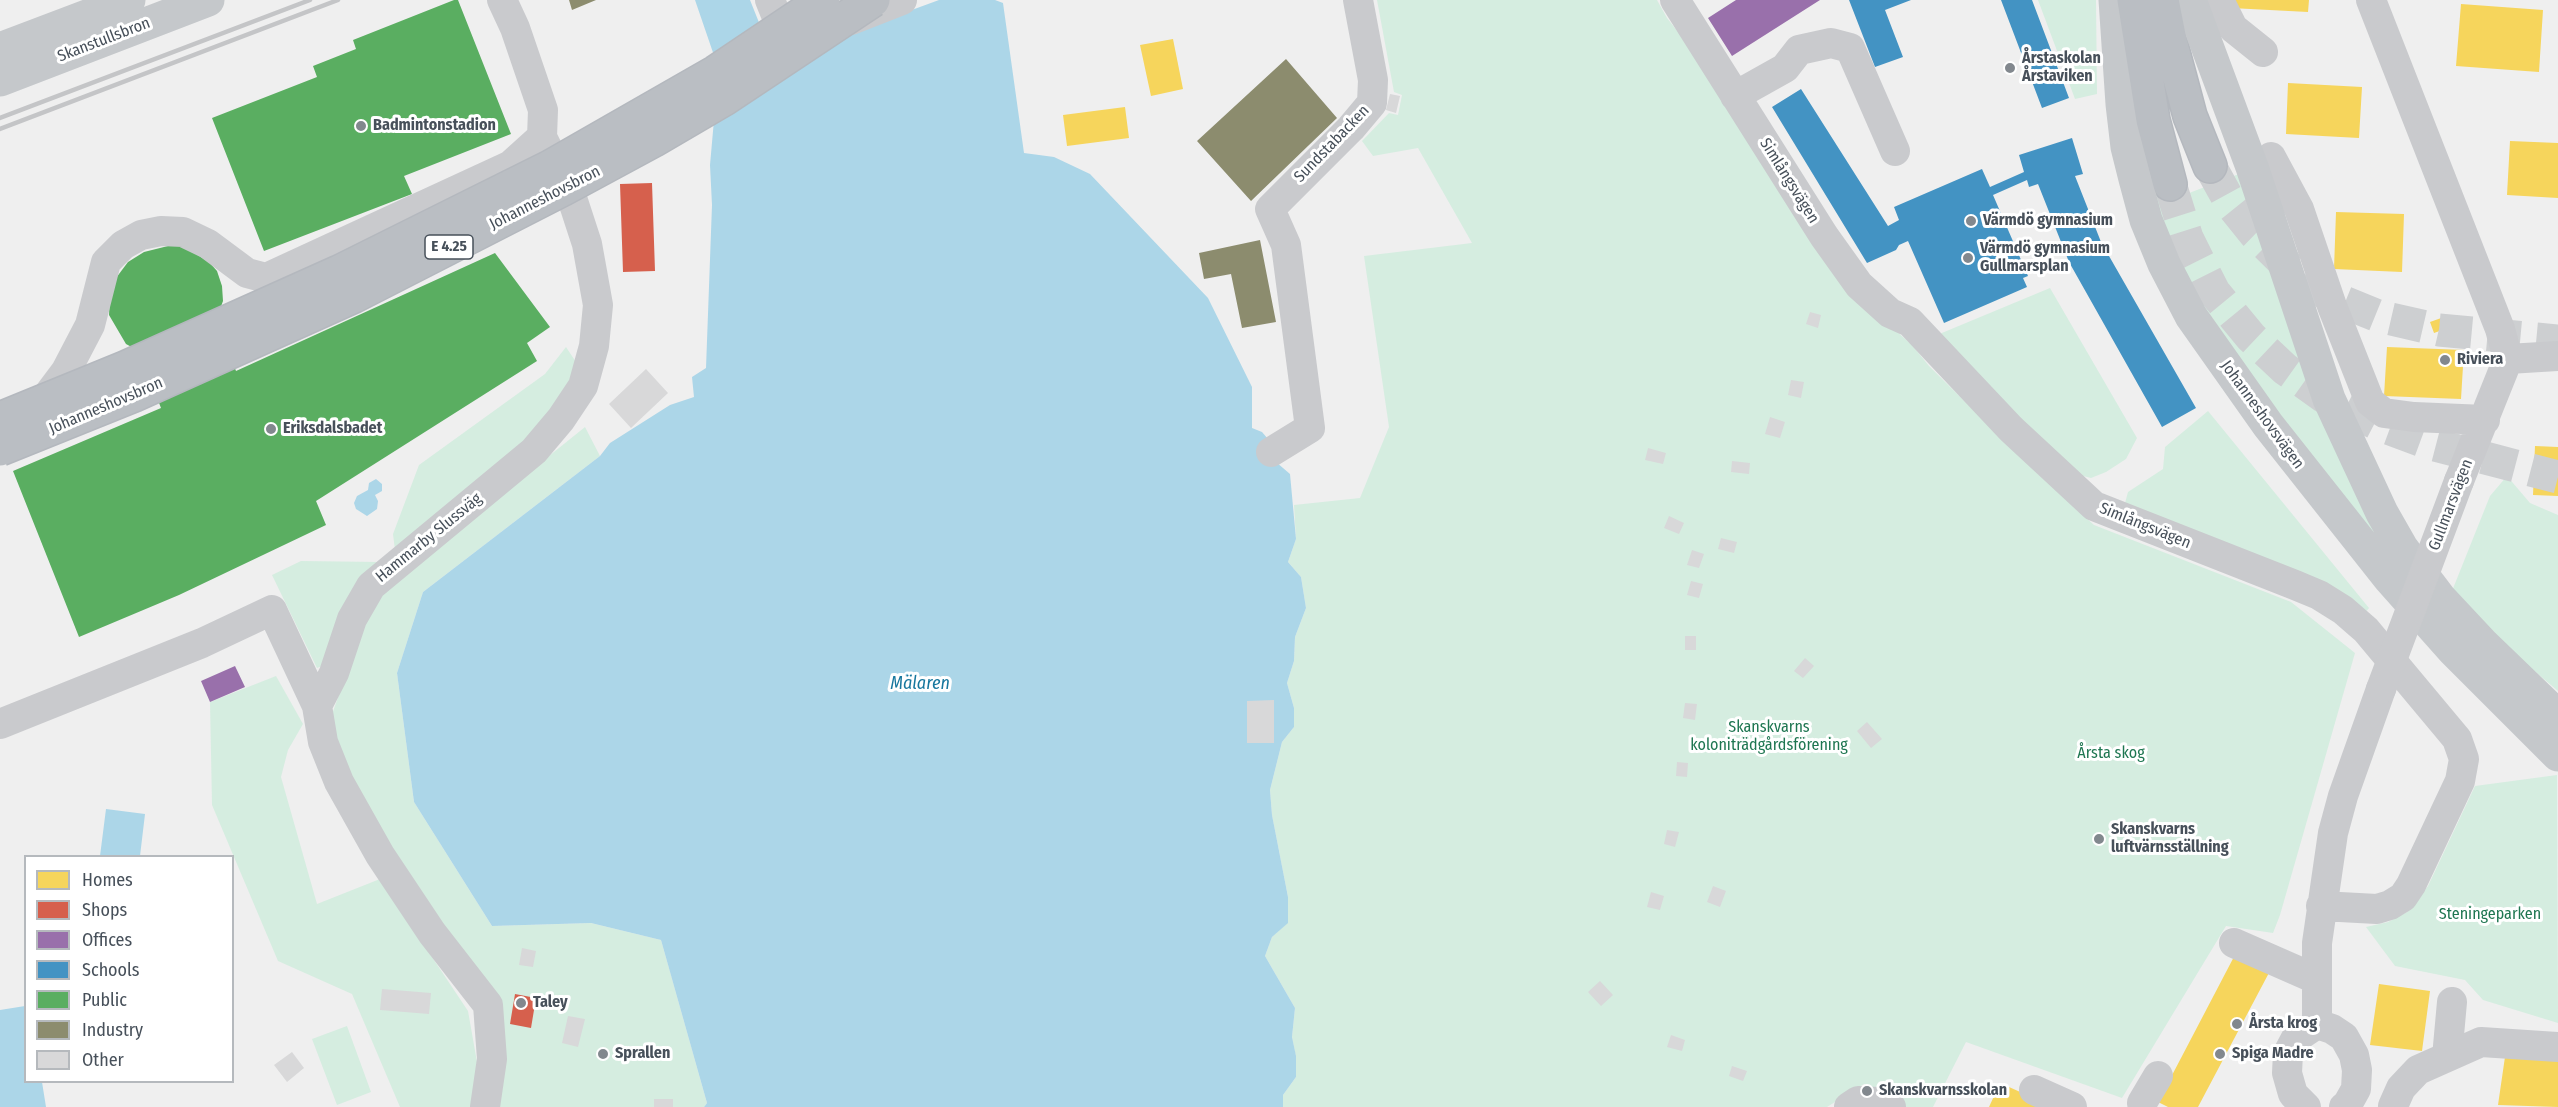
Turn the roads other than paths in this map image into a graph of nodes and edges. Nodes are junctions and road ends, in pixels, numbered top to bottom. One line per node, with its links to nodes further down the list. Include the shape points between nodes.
1 (129, 0): 16 (main road, Skanstullsbron)
2 (207, 0): 18 (main road, Skanstullsbron)
3 (502, 0): 20 (street, Hammarby Slussväg, via 543,110)
4 (770, 0): 7 (street, via 776,15 814,35)
5 (823, 0): 27 (highway, Johanneshovsbron / E 4.25, bridge, via 716,72 550,168 339,272)
6 (873, 0): 29 (highway, Johanneshovsbron / E 4.25, bridge, via 724,99 555,194 354,296 134,395)
7 (902, 0)
8 (1358, 0): 30 (street, Sundstabacken, via 1373,80 1372,103 1270,209 1286,245 1310,428)
9 (2115, 0): 35 (main road, Johanneshovsvägen, via 2127,147 2146,220 2191,316 2268,425 2390,578 2453,650)
10 (2134, 0): 24 (highway, via 2153,120)
11 (2162, 0): 23 (highway, via 2190,116)
12 (2190, 0): 33 (main road, via 2252,167 2329,399 2382,513 2402,548 2440,598)
13 (2219, 0): 17 (street, via 2233,28)
14 (2371, 0): 26 (street, via 2500,329)
15 (1682, 3): 19 (street, Simlångsvägen)
16 (0, 49)
17 (2263, 52)
18 (0, 80)
19 (1735, 96): 21 (street, via 1785,68 1798,50 1831,43 1850,48); 36 (street, Simlångsvägen, via 1859,285 1890,313 1910,322 2011,429 2094,506 2319,595 2343,610 2366,630 2457,739 2464,759 2460,781 2403,897 2377,909)
20 (542, 137): 31 (street, via 511,165 266,278 247,273 208,244 183,232 141,235 123,245 106,262 90,325 66,371); 32 (street, Hammarby Slussväg, via 572,198 598,305 594,346 582,386 534,451 371,586 352,619 334,673)
21 (1895, 151)
22 (2271, 157): 28 (street, via 2299,209 2370,402 2384,413)
23 (2210, 166)
24 (2170, 184)
25 (2558, 356): 26 (street)
26 (2508, 359): 28 (street, Gullmarsvägen)
27 (0, 419)
28 (2485, 420): 36 (street, Gullmarsvägen, bridge, via 2381,690 2335,824)
29 (0, 449)
30 (1271, 452)
31 (0, 458)
32 (317, 705): 34 (street, via 272,610 202,643); 49 (street, via 323,742 339,782 380,855 432,933 488,1005 492,1059)
33 (2558, 716)
34 (0, 724)
35 (2558, 755)
36 (2321, 906): 38 (street, Gullmarsvägen)
37 (2234, 943): 38 (street)
38 (2316, 979): 40 (street, Gullmarsvägen)
39 (2452, 1002): 42 (street)
40 (2317, 1024): 45 (street, via 2344,1038 2354,1055 2357,1070); 46 (street, via 2296,1038 2288,1053)
41 (2558, 1047): 42 (street, via 2481,1042)
42 (2447, 1057): 48 (street, via 2418,1070 2401,1088)
43 (2158, 1076): 47 (street)
44 (2034, 1090): 52 (street)
45 (2350, 1098): 48 (street)
46 (2292, 1103)
47 (2139, 1106)
48 (2394, 1106)
49 (485, 1107)
50 (1849, 1107): 51 (street, via 1858,1101)
51 (1892, 1107)
52 (2072, 1107)

